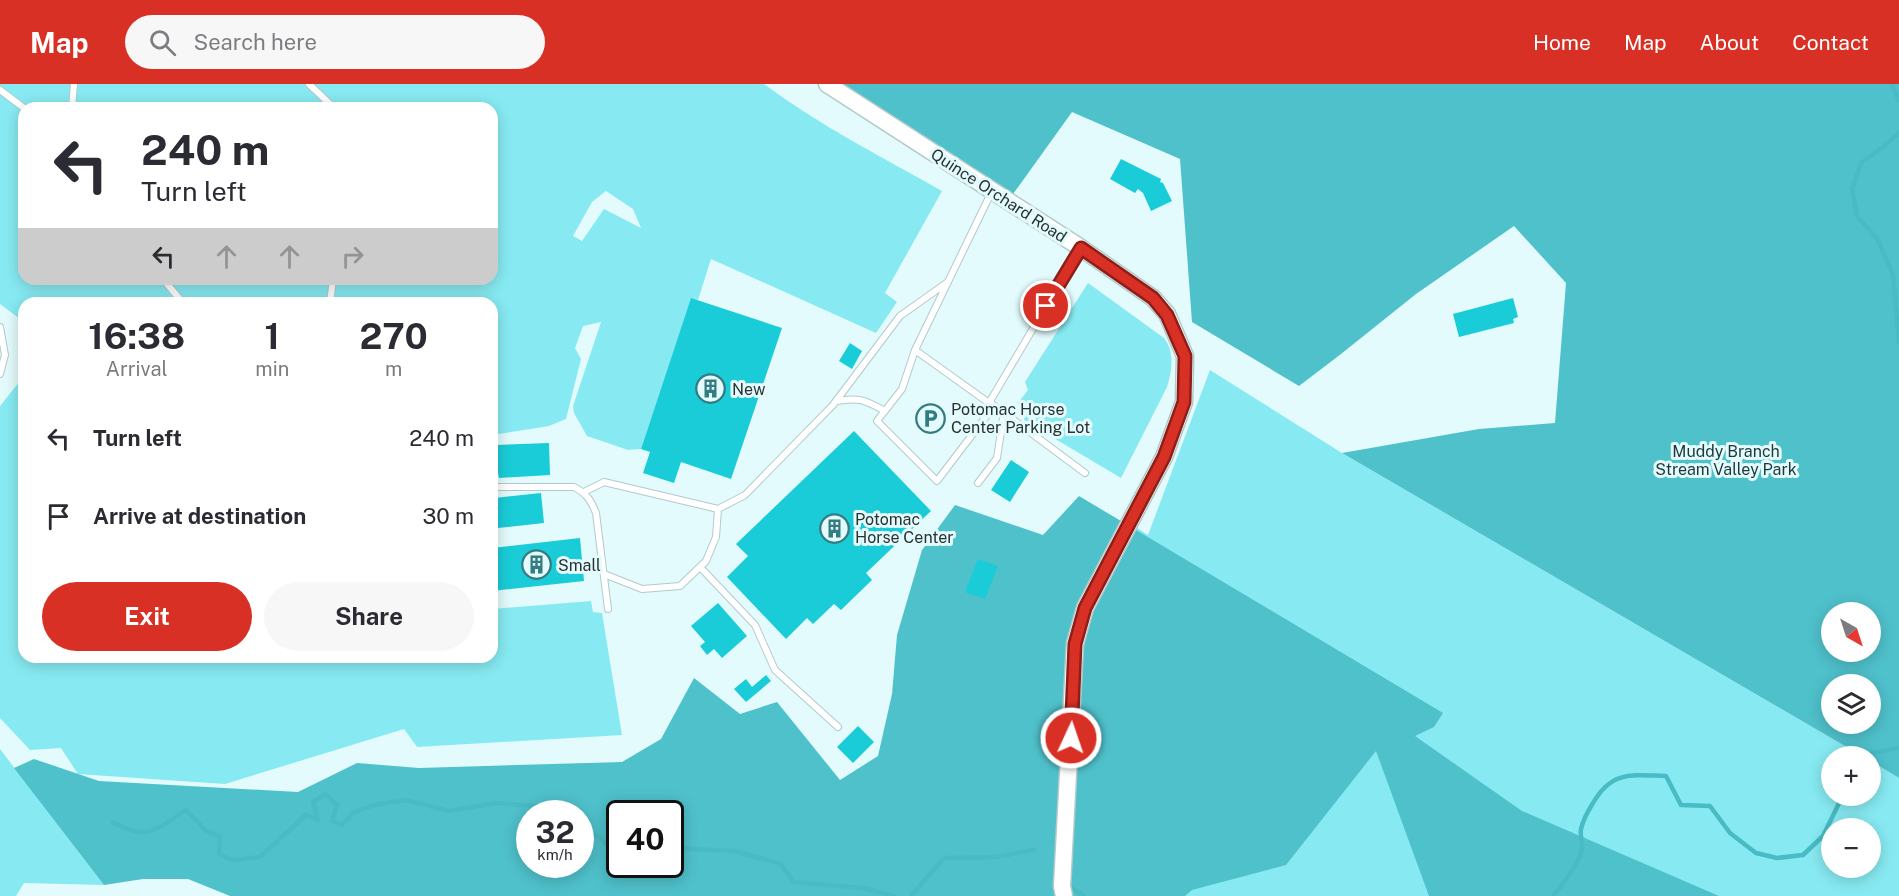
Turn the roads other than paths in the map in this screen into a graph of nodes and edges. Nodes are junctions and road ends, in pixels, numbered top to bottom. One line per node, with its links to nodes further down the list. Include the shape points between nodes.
1 (74, 84): 5 (lane)
2 (309, 84): 6 (lane)
3 (827, 84): 8 (street, Quince Orchard Road)
4 (0, 90): 7 (lane)
5 (72, 102)
6 (328, 102)
7 (18, 104)
8 (992, 191): 9 (street, Quince Orchard Road); 10 (lane)
9 (1081, 248): 17 (lane); 29 (street, Quince Orchard Road, via 1153,298 1167,315 1185,356 1184,402 1164,457 1085,608 1075,644)
10 (948, 282): 14 (lane); 16 (lane, via 900,316)
11 (168, 285): 12 (lane)
12 (178, 297)
13 (0, 327): 15 (lane, via 5,355)
14 (915, 350): 17 (lane); 18 (lane, via 902,389)
15 (0, 374)
16 (836, 401): 18 (lane, via 863,399); 24 (lane, via 745,495)
17 (991, 404): 18 (lane, via 937,481 877,421); 19 (lane)
18 (885, 411)
19 (1004, 412): 20 (lane); 21 (lane, via 997,458)
20 (1085, 472)
21 (978, 483)
22 (498, 488): 23 (lane, via 574,487)
23 (584, 492): 24 (lane, via 604,482); 26 (lane, via 596,513)
24 (718, 509): 25 (lane, via 716,537)
25 (700, 567): 26 (lane, via 680,586 642,589); 28 (lane, via 755,624 775,670)
26 (604, 574): 27 (lane)
27 (608, 609)
28 (838, 727)
29 (1064, 896)

